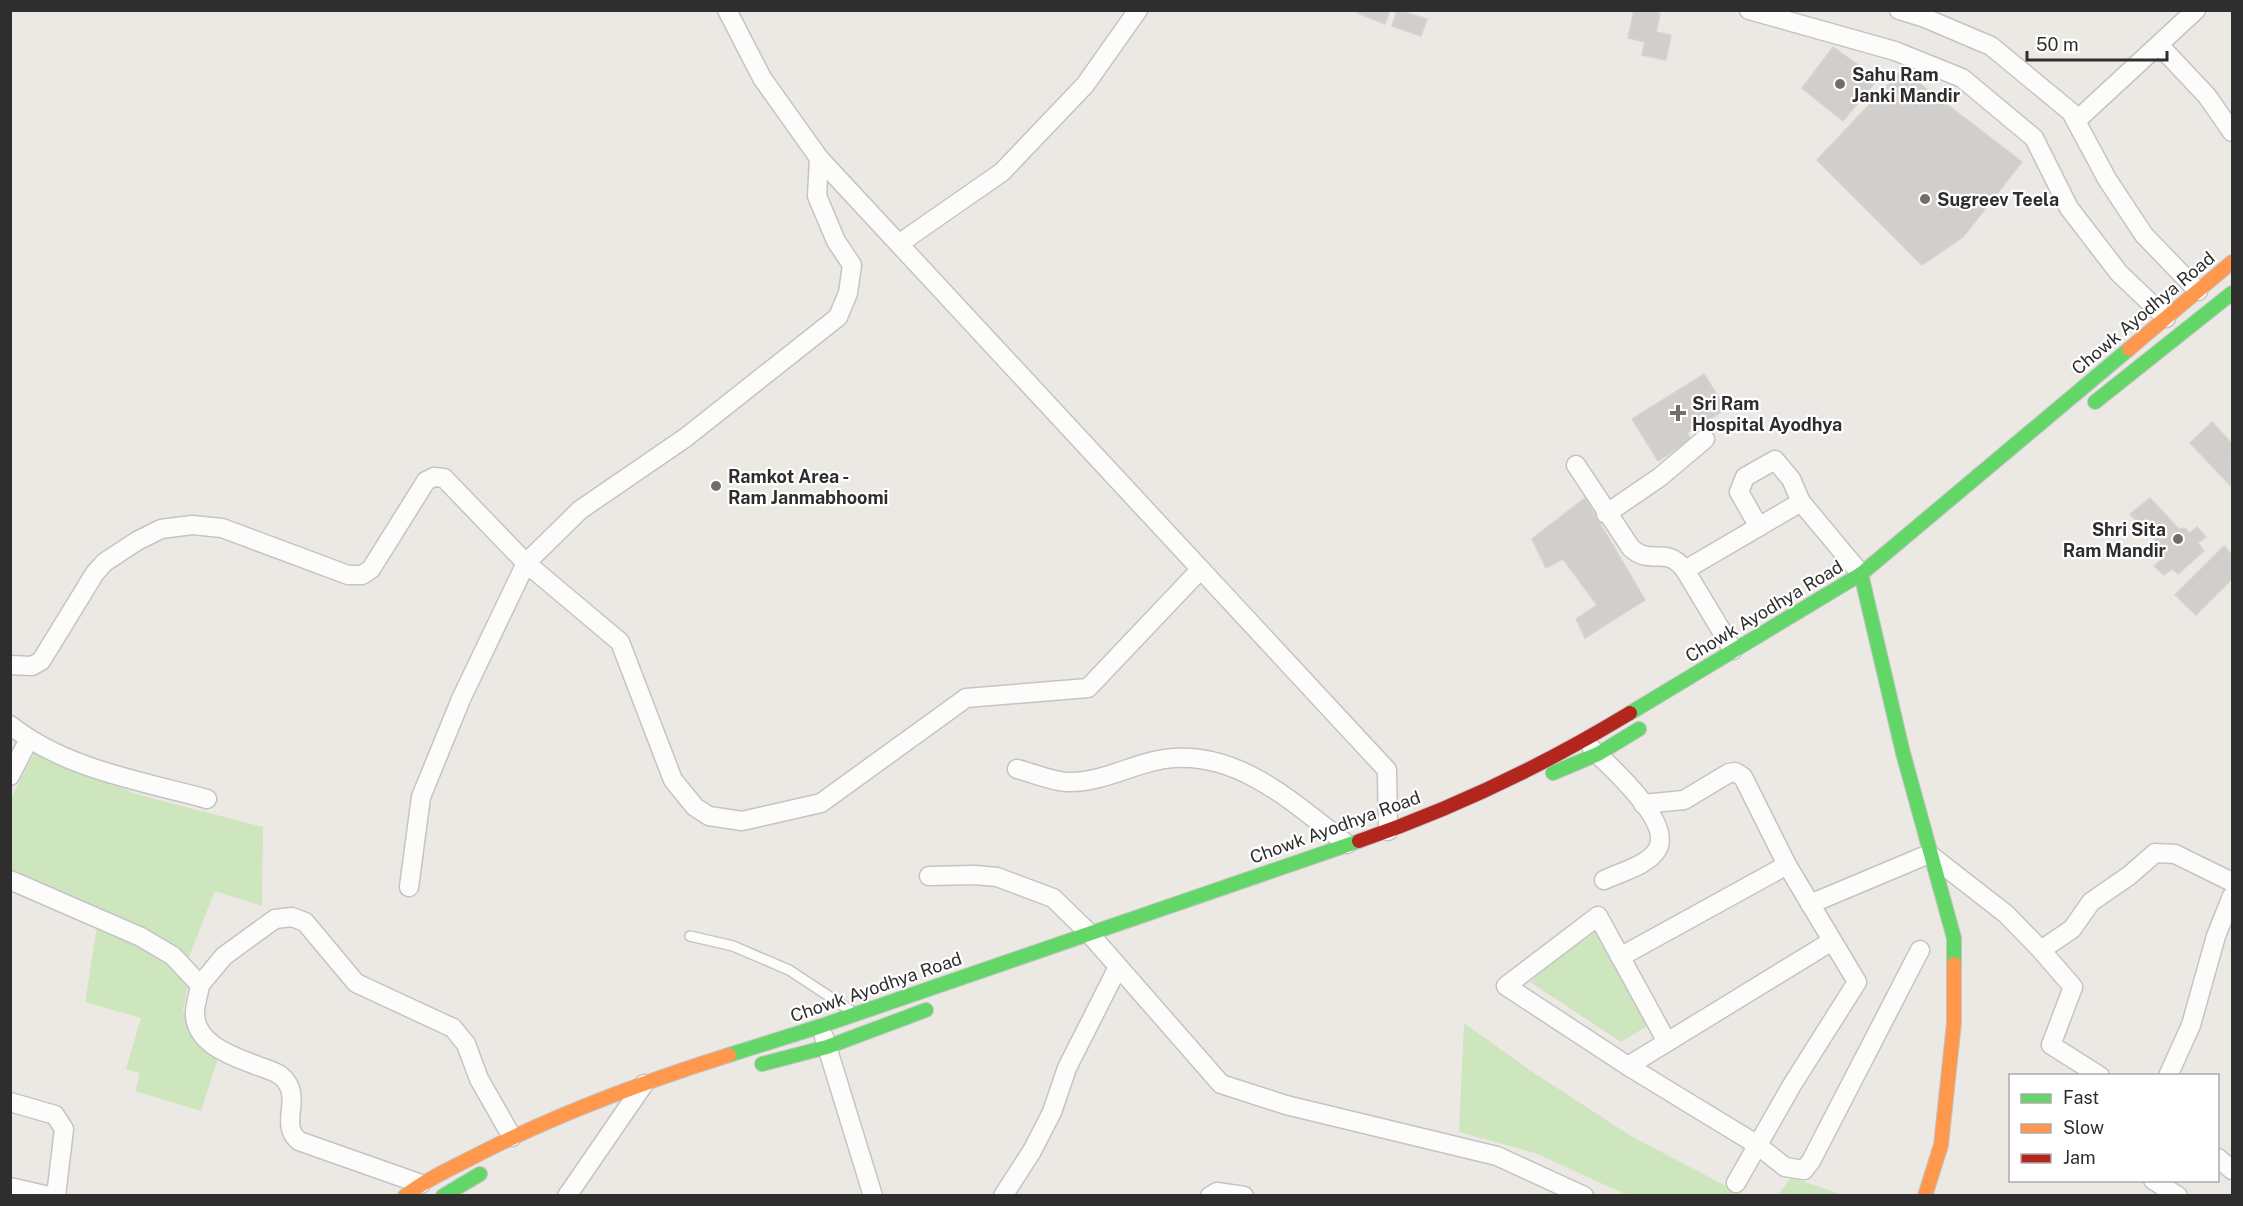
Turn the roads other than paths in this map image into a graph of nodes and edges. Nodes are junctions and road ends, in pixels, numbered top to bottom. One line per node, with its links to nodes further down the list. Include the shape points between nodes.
1 (727, 10): 9 (street, via 762,78)
2 (1138, 10): 10 (street, via 1085,85 1002,172)
3 (1749, 10): 14 (street, via 1876,45 1962,78 2034,138 2069,208 2118,273)
4 (1899, 10): 7 (street, via 1991,46 2071,112)
5 (2196, 10): 6 (street)
6 (2158, 45): 7 (street); 8 (street, via 2207,96)
7 (2076, 122): 12 (street, via 2144,235)
8 (2232, 132)
9 (819, 159): 10 (street); 21 (street, via 817,196 836,242 852,265 848,293 838,317 685,438 580,510)
10 (900, 243): 23 (street)
11 (2232, 262): 12 (main road, Chowk Ayodhya Road)
12 (2198, 291): 14 (main road, Chowk Ayodhya Road)
13 (2232, 294): 15 (main road)
14 (2166, 318): 24 (main road, Chowk Ayodhya Road)
15 (2087, 408)
16 (1706, 439): 19 (street)
17 (1576, 465): 19 (street)
18 (1801, 502): 20 (street); 20 (street, via 1791,479 1775,460 1745,477 1739,492); 24 (street)
19 (1606, 514): 22 (street, via 1637,554 1670,556)
20 (1759, 527): 22 (street)
21 (526, 563): 23 (street, via 620,642 666,765 683,795 709,816 742,821 821,803 966,698 1088,688); 26 (street, via 444,478 434,477 426,481 371,569 362,575 348,575 222,528 192,525 161,530 137,541 94,573 41,661 32,666); 44 (street, via 461,699 421,797)
22 (1685, 570): 25 (street)
23 (1199, 571): 36 (street, via 1387,770)
24 (1863, 585): 25 (main road, Chowk Ayodhya Road); 38 (main road)
25 (1733, 650): 30 (main road, Chowk Ayodhya Road)
26 (10, 665)
27 (1647, 724): 31 (main road)
28 (10, 725): 29 (street)
29 (29, 739): 33 (street); 34 (street, via 65,758)
30 (1582, 739): 31 (street); 36 (main road, Chowk Ayodhya Road)
31 (1598, 754): 35 (street); 47 (main road, via 1352,858)
32 (1017, 769): 37 (street, via 1066,782 1089,780 1173,758 1197,759 1265,782)
33 (10, 776)
34 (207, 799)
35 (1643, 804): 39 (street, via 1684,800 1735,772 1743,777); 42 (street, via 1656,823 1658,849 1648,859)
36 (1388, 831): 37 (main road, Chowk Ayodhya Road)
37 (1347, 844): 50 (main road, Chowk Ayodhya Road)
38 (1929, 854): 46 (street); 52 (street, via 2006,914); 89 (main road, via 1954,938 1954,1023 1941,1145)
39 (1787, 865): 46 (street); 53 (street)
40 (929, 876): 50 (street, via 975,874 1053,898)
41 (10, 880): 55 (street, via 141,937 173,956)
42 (1604, 880)
43 (2232, 882): 52 (street, via 2175,854 2154,853 2091,902 2072,929)
44 (409, 887)
45 (2232, 896): 64 (street, via 2216,936 2192,1025)
46 (1810, 904): 49 (street)
47 (1176, 919)
48 (690, 936): 57 (lane, via 733,946 789,970)
49 (1832, 941): 59 (street); 71 (street, via 1857,982)
50 (1097, 942): 54 (street); 57 (main road, Chowk Ayodhya Road)
51 (1920, 950): 71 (street, via 1804,1170 1785,1167)
52 (2041, 950): 63 (street, via 2073,987 2051,1045)
53 (1620, 957): 59 (street); 61 (street, via 1598,916 1506,986)
54 (1118, 967): 85 (street, via 1067,1068 1052,1112); 88 (street, via 1221,1084 1286,1105 1497,1156)
55 (200, 985): 70 (street, via 224,956 275,919 292,917 305,922 356,983 453,1028 466,1044 479,1079); 77 (street, via 194,1014 205,1037 219,1050 280,1074 288,1084 293,1095 291,1134 299,1141)
56 (936, 1006): 60 (main road)
57 (857, 1014): 58 (main road, Chowk Ayodhya Road)
58 (821, 1026): 60 (street); 65 (main road, Chowk Ayodhya Road)
59 (1667, 1042): 61 (street)
60 (827, 1047): 62 (main road); 84 (street)
61 (1628, 1066): 71 (street)
62 (748, 1067)
63 (2097, 1074)
64 (2170, 1074)
65 (646, 1081): 67 (street); 70 (main road, Chowk Ayodhya Road)
66 (692, 1082): 67 (main road)
67 (635, 1096): 69 (main road); 83 (street)
68 (10, 1102): 80 (street, via 55,1115 64,1129)
69 (565, 1130)
70 (512, 1137): 77 (main road, Chowk Ayodhya Road)
71 (1756, 1144): 76 (street)
72 (2219, 1160): 74 (street)
73 (494, 1166): 82 (main road)
74 (2232, 1170)
75 (2156, 1182): 90 (street)
76 (1736, 1183)
77 (421, 1184): 81 (main road, Chowk Ayodhya Road)
78 (10, 1187): 79 (street)
79 (49, 1196)
80 (56, 1196)
81 (405, 1196)
82 (443, 1196)
83 (567, 1196)
84 (873, 1196)
85 (1004, 1196)
86 (1210, 1196): 87 (street, via 1217,1192)
87 (1245, 1196)
88 (1584, 1196)
89 (1925, 1196)
90 (2178, 1196)

